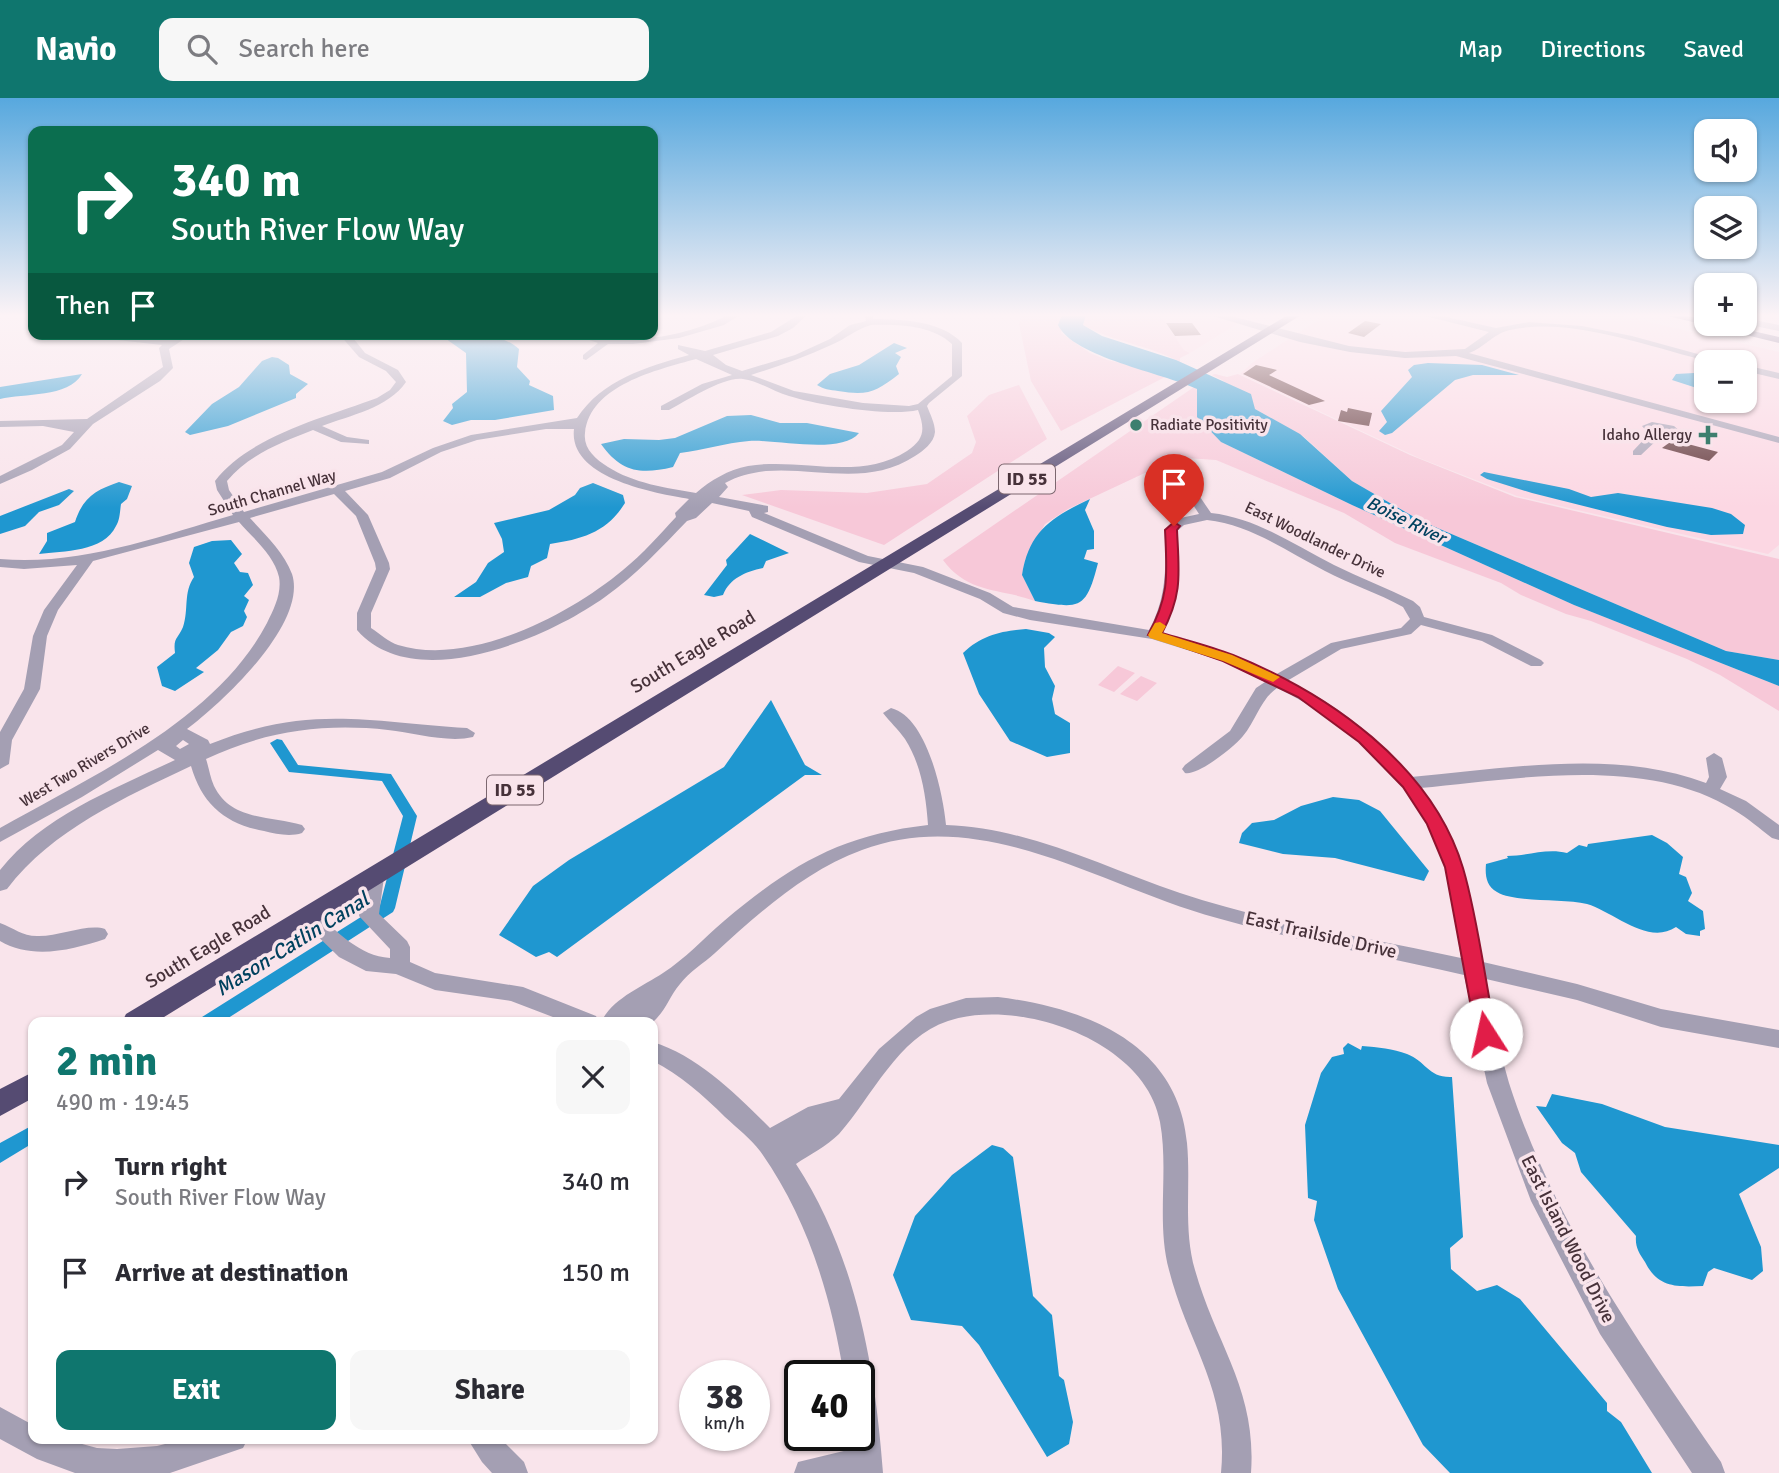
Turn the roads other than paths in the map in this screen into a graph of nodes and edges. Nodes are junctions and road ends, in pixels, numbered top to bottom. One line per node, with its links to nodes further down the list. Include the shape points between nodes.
1 (155, 379): 15 (street)
2 (400, 379): 16 (street, West Two Rivers Drive, via 394,392 381,400)
3 (632, 379): 14 (street, via 593,403)
4 (728, 379): 10 (street)
5 (751, 379): 9 (street, via 779,391 826,401 893,408)
6 (954, 379): 9 (street)
7 (1187, 379): 29 (highway, South Eagle Road / ID 55)
8 (1557, 379): 11 (street)
9 (922, 406): 24 (street, via 929,436 897,463 853,472 757,468 710,486)
10 (665, 408)
11 (1674, 411): 12 (street); 17 (street)
12 (1691, 415): 17 (street, via 1673,429); 18 (street)
13 (0, 424): 15 (street)
14 (580, 424): 22 (street, South Channel Way, via 496,432 460,441 393,473); 24 (street, East Island Wood Drive, via 585,452 602,468 640,485)
15 (86, 426): 21 (street, via 55,453)
16 (316, 427): 19 (street, via 345,440); 26 (street, West Two Rivers Drive, via 254,452 228,470 221,490)
17 (1656, 429): 20 (street)
18 (1779, 439)
19 (365, 442)
20 (1637, 453)
21 (0, 480)
22 (337, 490): 24 (street, via 362,515 382,563 362,622 369,635 415,654 493,647 523,635 608,589 683,518 692,515); 26 (street, South Channel Way)
23 (1194, 497): 25 (street)
24 (704, 498): 29 (street, East Island Wood Drive, via 754,509 864,559)
25 (1207, 516): 30 (street, East Woodlander Drive, via 1249,525 1408,604); 31 (street, via 1180,522 1171,530 1173,586 1167,613)
26 (243, 517): 27 (street, South Channel Way); 36 (street, West Two Rivers Drive, via 275,554 286,577 279,614 251,666)
27 (88, 559): 28 (street, South Channel Way); 39 (street, via 51,610 40,636 32,689 4,740)
28 (0, 563)
29 (888, 563): 31 (street, East Island Wood Drive, via 977,603 1030,617); 47 (highway, South Eagle Road / ID 55)
30 (1418, 620): 32 (street, via 1488,638); 33 (street, via 1406,631 1336,646)
31 (1154, 635): 33 (street, East Island Wood Drive)
32 (1536, 663)
33 (1277, 680): 40 (street, via 1262,691 1236,734); 41 (street, East Island Wood Drive, via 1345,723)
34 (891, 713): 44 (street, via 907,728 925,760 936,799)
35 (467, 733): 37 (street, via 419,731 372,722 317,722)
36 (168, 738): 37 (street, via 164,746 180,756); 46 (street, West Two Rivers Drive)
37 (195, 753): 43 (street, via 207,790 232,814 248,823); 48 (street, via 51,832)
38 (1714, 758): 42 (street, via 1718,777)
39 (0, 764)
40 (1191, 768)
41 (1408, 783): 42 (street, via 1612,769 1660,775); 53 (street, East Island Wood Drive, via 1435,824 1454,867)
42 (1710, 792): 45 (street, via 1753,814)
43 (296, 829)
44 (937, 830): 53 (street, East Trailside Drive, via 1024,840 1182,901); 54 (street, East Trailside Drive, via 869,840 827,856 792,878)
45 (1779, 834)
46 (0, 836)
47 (374, 877): 49 (highway, South Eagle Road / ID 55); 52 (street, via 369,916 400,947)
48 (0, 884)
49 (308, 917): 52 (street, via 346,951 373,965); 55 (highway, South Eagle Road / ID 55)
50 (0, 931): 51 (street, via 28,944)
51 (98, 934)
52 (400, 966): 56 (street, via 429,980 529,997)
53 (1474, 971): 59 (street, East Trailside Drive, via 1579,993 1647,1015); 73 (street, East Island Wood Drive, via 1499,1083 1540,1192 1610,1324)
54 (671, 979): 57 (street, via 643,994); 58 (street, via 658,1004)
55 (143, 1017)
56 (575, 1017)
57 (618, 1017)
58 (644, 1017)
59 (1779, 1040)
60 (658, 1054): 63 (street, via 697,1078)
61 (28, 1087): 62 (highway)
62 (0, 1104)
63 (773, 1152): 69 (street, via 813,1218 842,1291 859,1367); 72 (street, via 828,1129 889,1052 912,1029 940,1014 1001,1003 1051,1014 1121,1046 1140,1062 1166,1100 1174,1130 1176,1242 1182,1270 1233,1404 1240,1450)
64 (0, 1422): 65 (street)
65 (28, 1438)
66 (38, 1444): 67 (street, via 80,1460 103,1463 171,1458)
67 (214, 1444)
68 (487, 1444): 70 (street)
69 (867, 1466): 71 (street)
70 (513, 1473)
71 (809, 1473)
72 (1236, 1473)
73 (1710, 1473)

